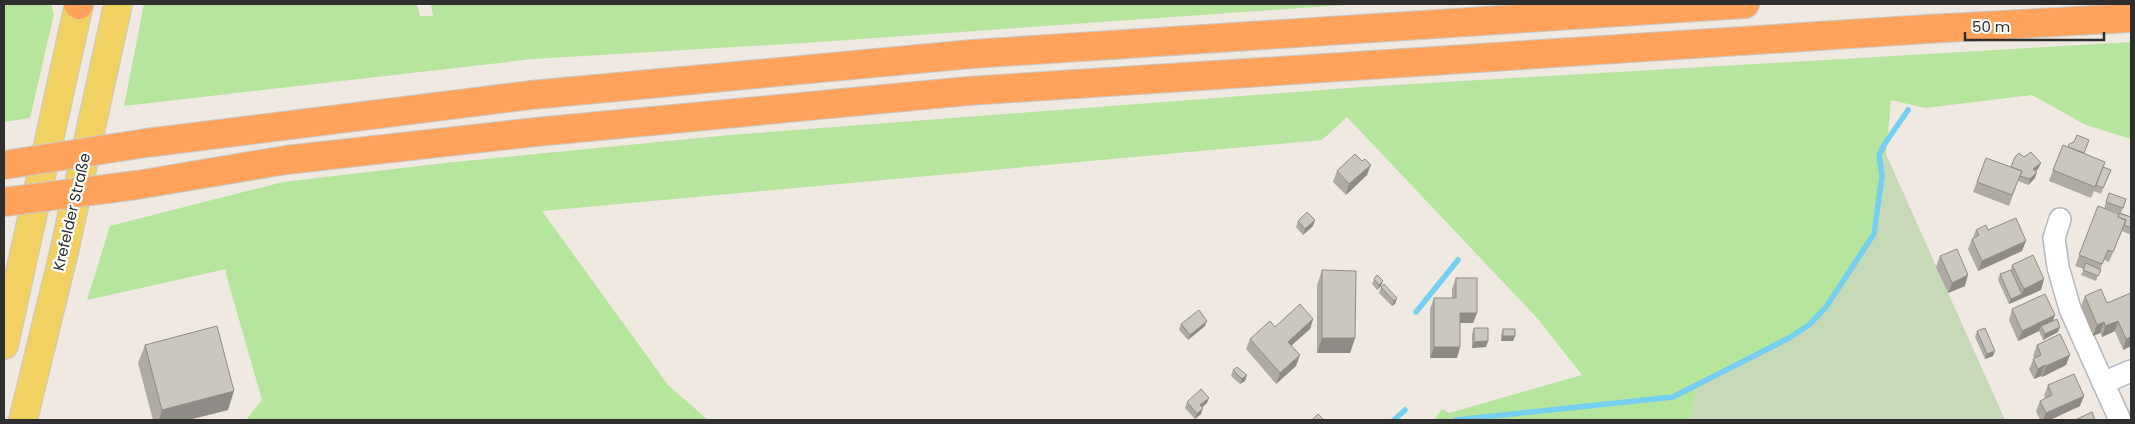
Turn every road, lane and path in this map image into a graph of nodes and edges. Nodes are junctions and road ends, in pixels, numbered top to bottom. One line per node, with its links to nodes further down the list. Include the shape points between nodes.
1 (79, 4): 8 (main road)
2 (118, 4): 11 (main road, Krefelder Straße, via 64,252)
3 (1744, 4): 5 (highway, bridge, via 982,54 531,95 146,143)
4 (2131, 18): 6 (highway, bridge, via 968,91 536,132 286,160 138,185)
5 (4, 166)
6 (4, 202)
7 (2060, 219): 10 (street, via 2054,238 2058,267 2070,309)
8 (4, 345)
9 (2131, 371): 10 (street)
10 (2103, 384): 12 (street)
11 (23, 420)
12 (2120, 420)

